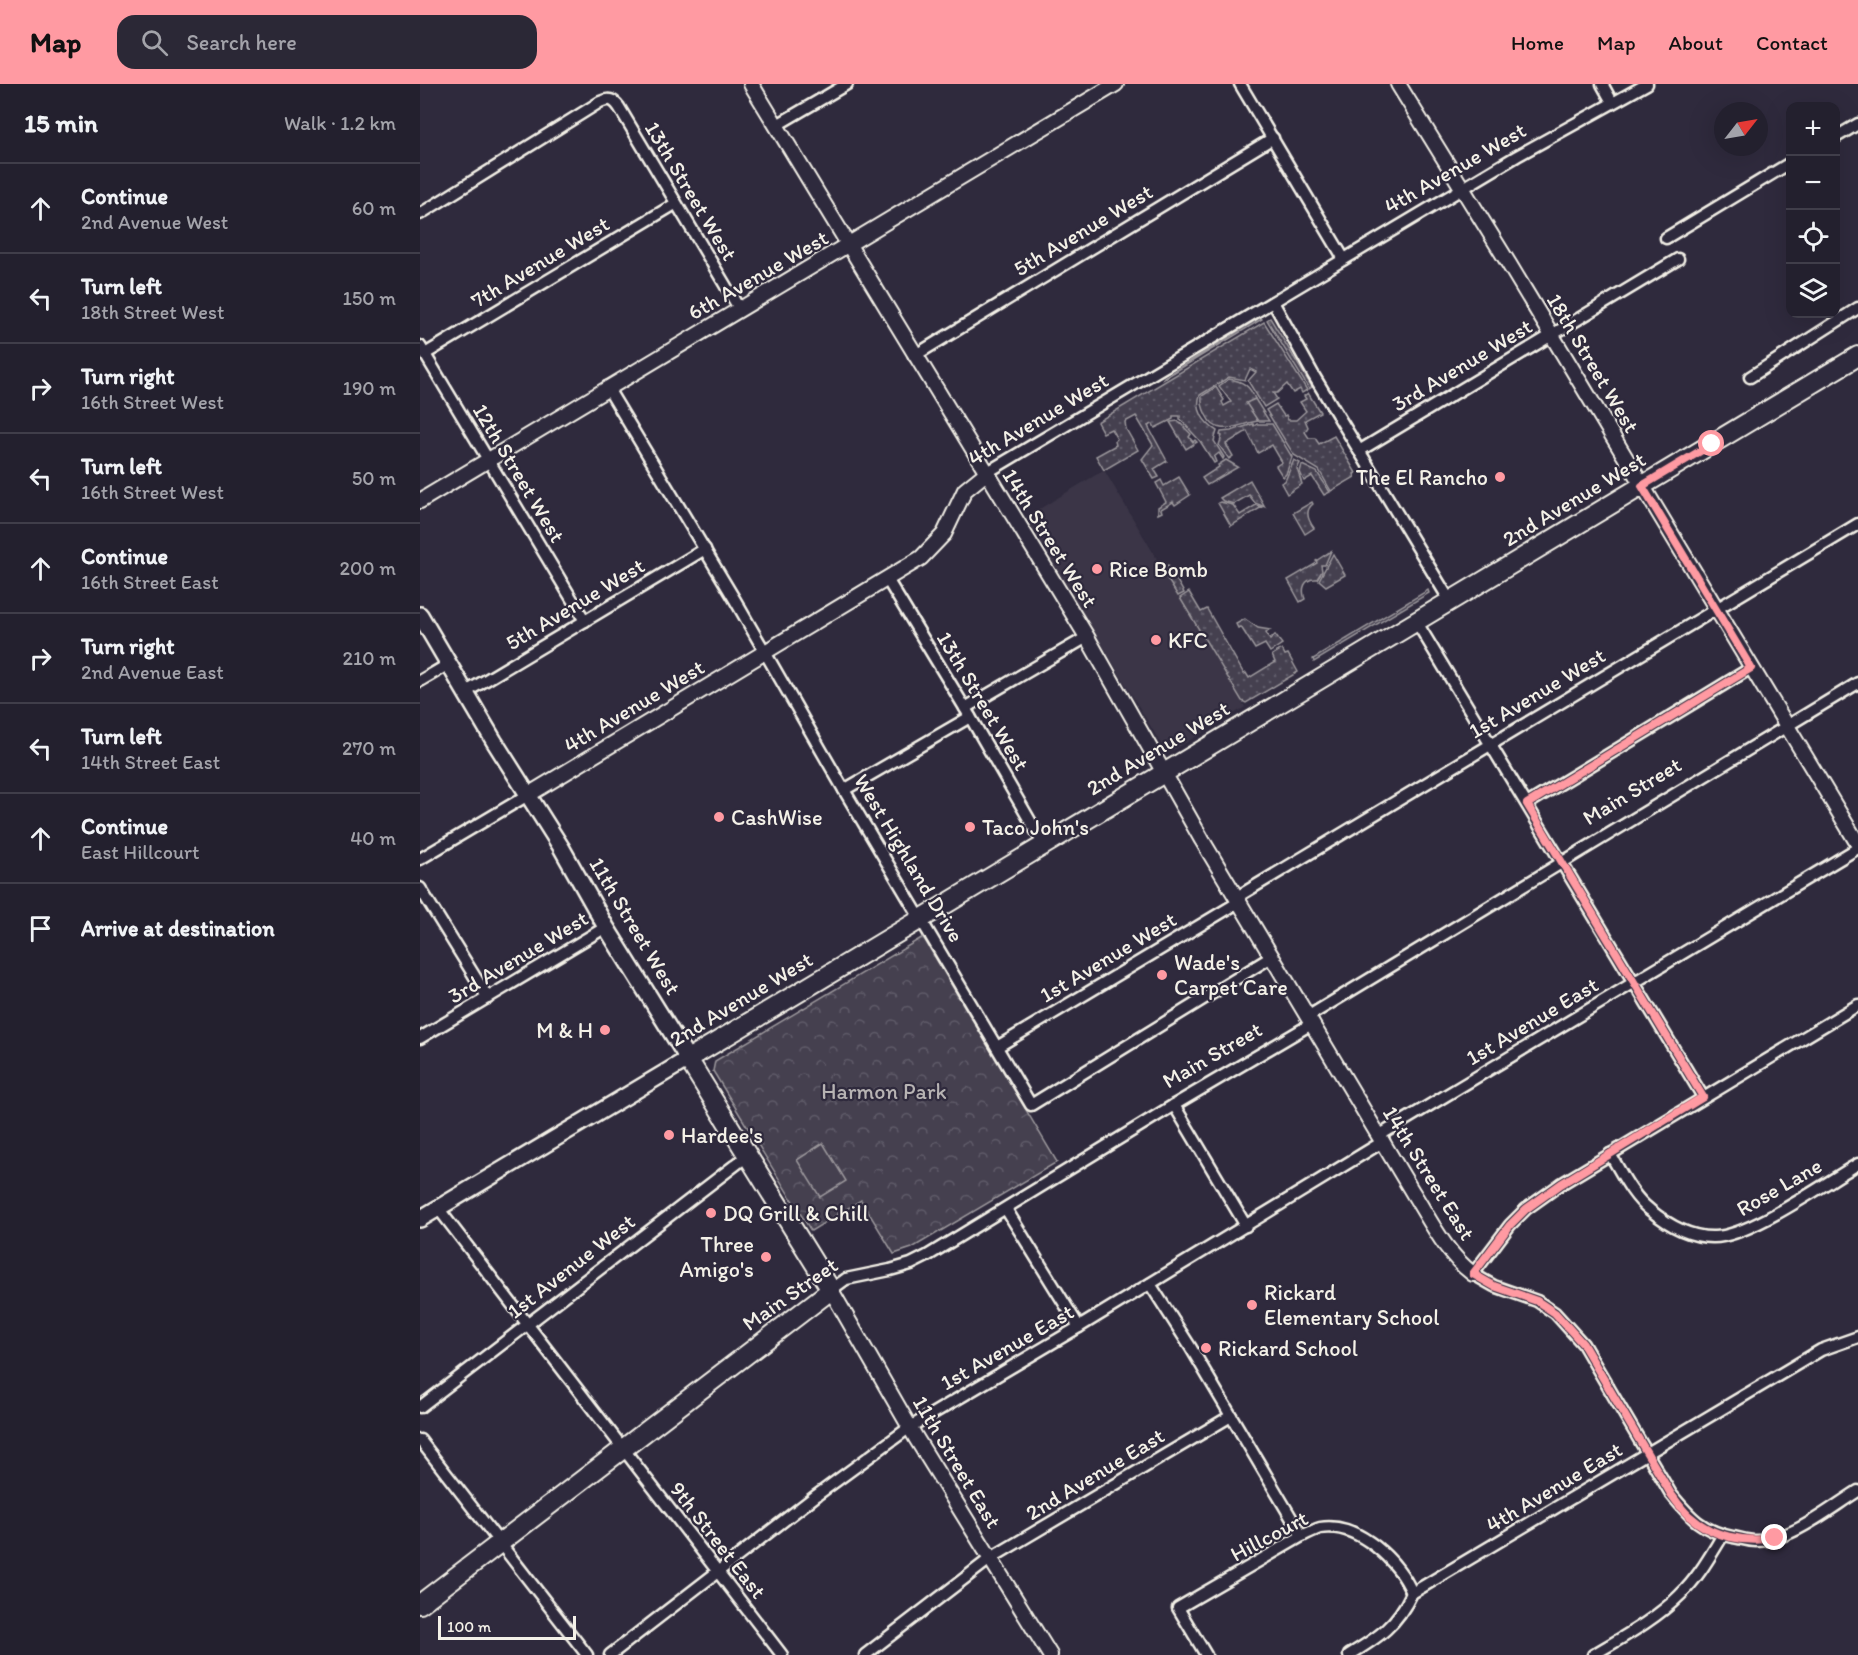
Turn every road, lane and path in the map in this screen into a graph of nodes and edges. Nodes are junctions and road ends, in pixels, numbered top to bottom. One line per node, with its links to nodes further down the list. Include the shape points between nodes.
1 (751, 84): 10 (street, 14th Street West)
2 (847, 84): 10 (street)
3 (1116, 84): 18 (street, 6th Avenue West)
4 (1240, 84): 12 (street)
5 (1398, 84): 14 (street, 18th Street West)
6 (1602, 84): 8 (street)
7 (1647, 84): 8 (street, 4th Avenue West)
8 (1612, 102): 14 (street, 4th Avenue West)
9 (1858, 124): 11 (street)
10 (777, 126): 18 (street, 14th Street West)
11 (1840, 135)
12 (1273, 138): 19 (street); 26 (street, 5th Avenue West)
13 (1786, 166): 17 (street)
14 (1462, 188): 19 (street, 4th Avenue West); 24 (street, 18th Street West)
15 (675, 204): 16 (street, 13th Street West, via 619,107 614,101 605,100); 23 (street, 13th Street West); 25 (street, 7th Avenue West)
16 (420, 214)
17 (1666, 238)
18 (849, 246): 23 (street, 6th Avenue West); 26 (street, 14th Street West)
19 (1344, 258): 21 (street, 4th Avenue West)
20 (1678, 259): 24 (street, 3rd Avenue West)
21 (1273, 302): 30 (street); 32 (street, 4th Avenue West)
22 (1858, 308): 28 (street)
23 (740, 310): 29 (street, 6th Avenue West)
24 (1551, 334): 30 (street, 3rd Avenue West); 33 (street, 18th Street West)
25 (422, 350): 31 (street, 12th Street West)
26 (914, 356): 32 (street, 14th Street West)
27 (1858, 356): 33 (main road, 2nd Avenue West)
28 (1750, 377)
29 (607, 387): 31 (street, 6th Avenue West); 36 (street, West Highland Drive)
30 (1359, 451): 38 (street)
31 (488, 460): 34 (street, 6th Avenue West); 41 (street, 12th Street West)
32 (986, 473): 37 (street, 4th Avenue West, via 965,490 944,534 931,549); 43 (street, 14th Street West)
33 (1642, 486): 38 (main road, 2nd Avenue West); 39 (street, 18th Street West)
34 (420, 501)
35 (1858, 524): 39 (street, 1st Avenue West)
36 (705, 549): 41 (street, 5th Avenue West); 44 (street, West Highland Drive)
37 (887, 579): 44 (street, 4th Avenue West); 50 (street, 13th Street West)
38 (1450, 601): 42 (main road, 2nd Avenue West)
39 (1716, 609): 46 (street, 18th Street West); 52 (street, 1st Avenue West)
40 (420, 615): 45 (main road, 11th Street West)
41 (585, 621): 49 (street, 5th Avenue West)
42 (1416, 621): 52 (street); 53 (main road, 2nd Avenue West)
43 (1087, 637): 50 (street); 53 (street, 14th Street West)
44 (765, 651): 54 (street, West Highland Drive); 55 (street, 4th Avenue West)
45 (449, 664): 47 (street); 49 (main road, 11th Street West)
46 (1751, 668): 51 (street, 18th Street West); 56 (street)
47 (420, 681)
48 (1858, 683): 51 (street, Main Street)
49 (466, 692): 55 (main road, 11th Street West)
50 (968, 712): 54 (street); 57 (street, 13th Street West)
51 (1786, 726): 58 (street, 18th Street West); 60 (street, Main Street)
52 (1490, 744): 56 (street); 62 (street, 1st Avenue West)
53 (1163, 773): 57 (main road, 2nd Avenue West); 62 (street, 14th Street West)
54 (844, 790): 63 (street, West Highland Drive)
55 (528, 795): 59 (street, 4th Avenue West); 64 (main road, 11th Street West)
56 (1527, 804): 60 (street)
57 (1044, 845): 63 (main road, 2nd Avenue West)
58 (1858, 846): 66 (street, 1st Avenue East)
59 (420, 859)
60 (1562, 862): 66 (street); 69 (street, Main Street)
61 (420, 888): 67 (street)
62 (1238, 899): 65 (street, 14th Street West); 71 (street, 1st Avenue West)
63 (921, 918): 71 (street, West Highland Drive); 72 (main road, 2nd Avenue West)
64 (606, 927): 67 (street, 3rd Avenue West); 72 (main road, 11th Street West)
65 (1273, 956): 69 (street, 14th Street West); 71 (street, West Highland Drive, via 1031,1105)
66 (1634, 982): 73 (street); 75 (street, 1st Avenue East)
67 (488, 998): 70 (street, 3rd Avenue West)
68 (1858, 1005): 73 (street)
69 (1311, 1020): 74 (street, Main Street); 75 (street, 14th Street East)
70 (420, 1038)
71 (997, 1047)
72 (688, 1059): 77 (main road, 11th Street West); 79 (main road, 2nd Avenue West)
73 (1703, 1097): 76 (street)
74 (1174, 1105): 80 (street, Main Street); 82 (street)
75 (1382, 1138): 82 (street, 1st Avenue East); 83 (street, 14th Street East, via 1443,1242)
76 (1610, 1154): 78 (street, Rose Lane, via 1649,1209 1690,1234 1713,1238 1740,1232 1764,1220); 83 (street, via 1526,1209)
77 (747, 1156): 85 (main road, 11th Street West); 86 (street, 1st Avenue West)
78 (1858, 1164)
79 (438, 1208): 81 (main road, 2nd Avenue West); 86 (street, 9th Street East)
80 (1005, 1209): 85 (street, Main Street, via 911,1264 846,1279); 87 (street)
81 (420, 1219)
82 (1246, 1226): 84 (street, 1st Avenue East)
83 (1473, 1274): 94 (street, 14th Street East, via 1537,1301 1555,1313 1583,1344)
84 (1150, 1284): 87 (street, 1st Avenue East); 90 (street)
85 (831, 1290): 91 (street, 11th Street East); 93 (main road, Main Street)
86 (527, 1324): 89 (street, 1st Avenue West); 93 (street, 9th Street East)
87 (1079, 1328): 91 (street, 1st Avenue East)
88 (1858, 1336): 94 (street, 4th Avenue East, via 1821,1350)
89 (420, 1407)
90 (1231, 1416): 97 (street); 99 (street, 2nd Avenue East)
91 (910, 1427): 99 (street, 11th Street East); 100 (street, 1st Avenue East)
92 (420, 1440): 98 (street)
93 (623, 1449): 98 (main road, Main Street); 100 (street, 9th Street East)
94 (1648, 1454): 96 (street, 14th Street East, via 1688,1515 1709,1531); 101 (street, 4th Avenue East)
95 (1858, 1491): 96 (street, 14th Street East, via 1792,1532 1775,1538 1755,1541)
96 (1723, 1535): 110 (street, via 1681,1594)
97 (1302, 1536): 101 (street, Hillcourt, via 1321,1528 1342,1529 1365,1539 1389,1558); 108 (street, Hillcourt, via 1179,1608)
98 (501, 1543): 102 (main road, Main Street); 103 (street)
99 (991, 1558): 106 (street, 2nd Avenue East); 107 (street, 11th Street East)
100 (719, 1573): 104 (street, 1st Avenue East); 105 (street, 9th Street East)
101 (1412, 1593): 109 (street, via 1389,1629)
102 (420, 1604)
103 (587, 1655)
104 (610, 1655)
105 (782, 1655)
106 (865, 1655)
107 (1050, 1655)
108 (1206, 1655)
109 (1349, 1655)
110 (1593, 1655)

